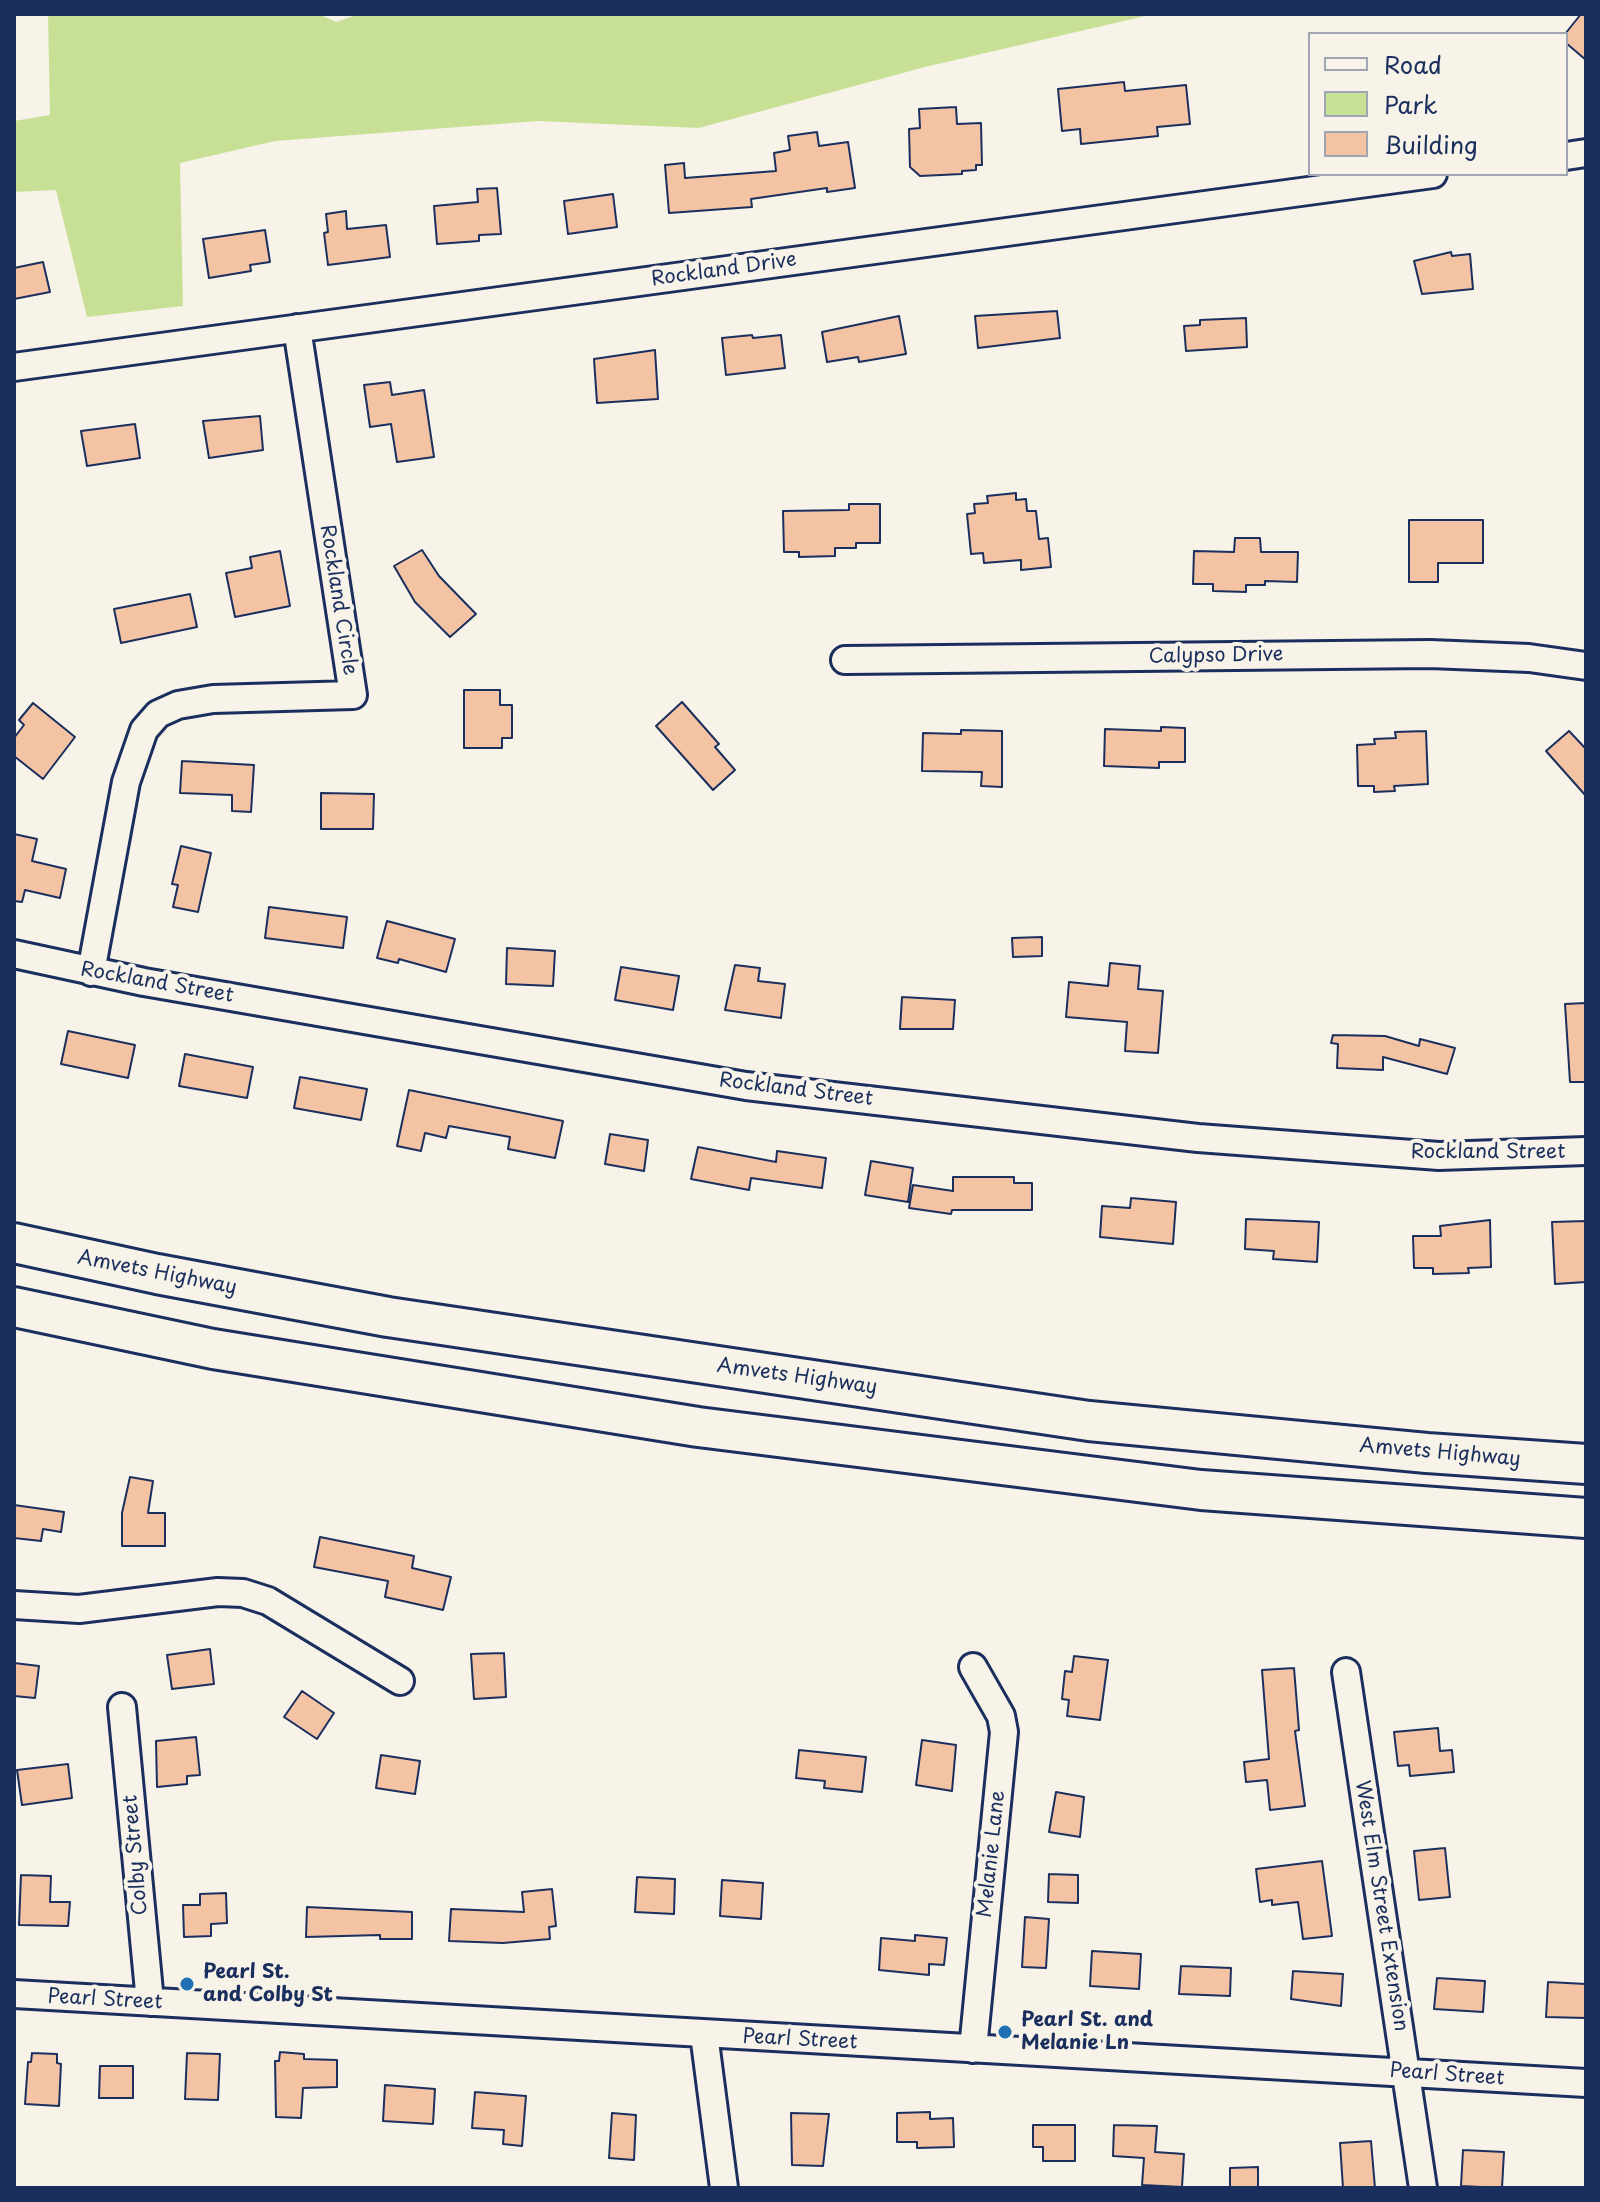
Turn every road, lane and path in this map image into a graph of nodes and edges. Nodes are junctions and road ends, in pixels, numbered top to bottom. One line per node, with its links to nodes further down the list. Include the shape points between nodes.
1 (1418, 176): 2 (street, Rockland Drive)
2 (297, 328): 3 (street, Rockland Drive); 7 (street, Rockland Circle, via 353,695 213,699 158,714 144,730 126,782)
3 (14, 367)
4 (845, 660): 5 (street, Calypso Drive, via 1430,654)
5 (1586, 666)
6 (14, 954): 7 (street, Rockland Street)
7 (91, 972): 8 (street, Rockland Street, via 746,1086 1198,1138 1439,1156)
8 (1586, 1151)
9 (14, 1243): 11 (highway, Amvets Highway, via 388,1317 1089,1421)
10 (14, 1307): 12 (highway, via 213,1349 698,1427 1201,1490)
11 (1586, 1464)
12 (1586, 1518)
13 (14, 1605): 16 (street, via 79,1609 243,1593 268,1601)
14 (973, 1667): 21 (street, Melanie Lane, via 1001,1716 1004,1732)
15 (1346, 1672): 22 (street, West Elm Street Extension)
16 (400, 1681)
17 (122, 1707): 19 (street, Colby Street)
18 (14, 1994): 19 (street, Pearl Street)
19 (150, 2002): 20 (street, Pearl Street)
20 (704, 2034): 21 (street, Pearl Street); 24 (street)
21 (973, 2049): 22 (street, Pearl Street)
22 (1406, 2072): 23 (street, Pearl Street); 25 (street, West Elm Street Extension)
23 (1586, 2083)
24 (724, 2188)
25 (1423, 2188)

